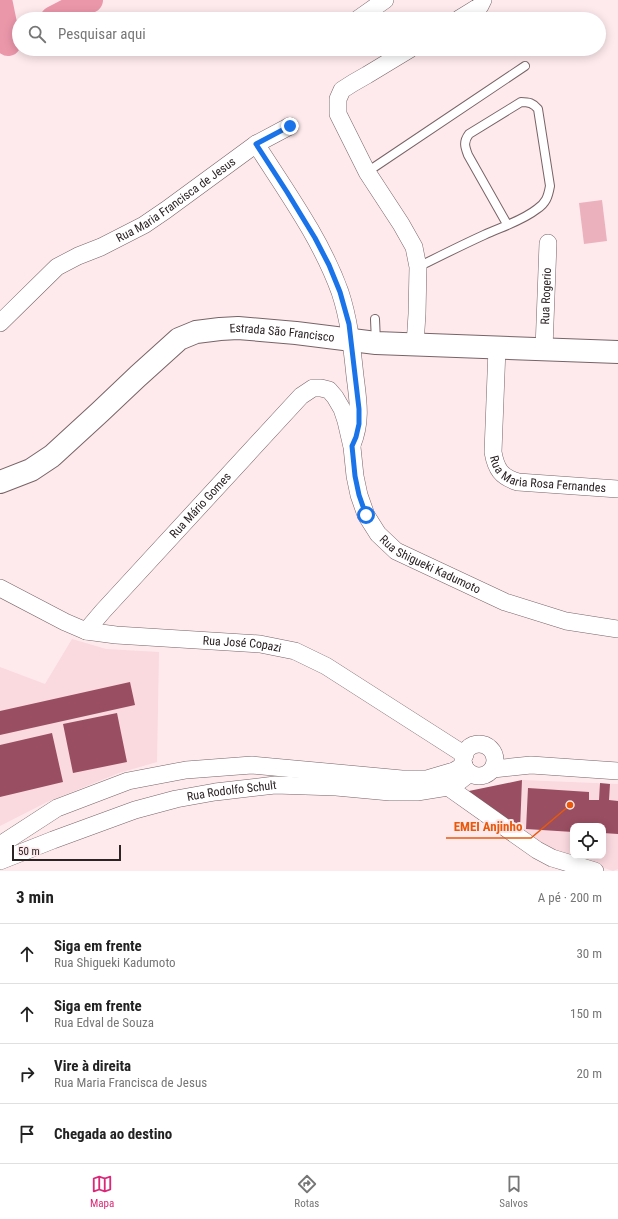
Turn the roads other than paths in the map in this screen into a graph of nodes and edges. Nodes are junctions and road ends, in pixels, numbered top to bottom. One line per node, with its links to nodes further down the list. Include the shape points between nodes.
1 (385, 0): 3 (street)
2 (483, 0): 4 (street, via 480,6)
3 (368, 12)
4 (470, 12)
5 (398, 56): 9 (street, via 342,90 338,99 338,114)
6 (525, 66): 9 (lane)
7 (290, 126): 8 (street, Rua Maria Francisca de Jesus)
8 (256, 144): 14 (street, Rua Maria Francisca de Jesus, via 144,225 57,267); 15 (street, via 329,265 340,292)
9 (367, 172): 12 (street, via 414,247)
10 (507, 224): 10 (lane, via 538,209 547,199 550,186 538,109 529,102 522,102 469,134 465,140 468,155); 12 (lane)
11 (548, 242): 19 (street, Rua Rogerio)
12 (418, 267): 17 (street)
13 (375, 319): 16 (lane)
14 (0, 323)
15 (351, 341): 16 (main road, Estrada São Francisco); 22 (street, via 359,409 359,424); 23 (main road, Estrada São Francisco, via 296,332 238,328 196,332 179,339 52,456 31,470)
16 (376, 343): 17 (main road, Estrada São Francisco)
17 (415, 345): 18 (main road, Estrada São Francisco)
18 (497, 348): 19 (main road, Estrada São Francisco); 24 (street, Rua Maria Rosa Fernandes, via 493,452 495,464 501,472 518,482)
19 (544, 349): 20 (main road, Estrada São Francisco)
20 (618, 352)
21 (321, 388): 22 (street, Rua Shigueki Kadumoto, via 329,390 342,409); 27 (street, Rua Mário Gomes, via 313,388 301,396)
22 (352, 446): 26 (street, Rua Shigueki Kadumoto, via 355,476 366,515 378,534 396,551 505,602 566,621)
23 (0, 482)
24 (618, 489)
25 (0, 588): 27 (street, Rua José Copazi)
26 (618, 629)
27 (86, 631): 29 (street, Rua José Copazi, via 260,644 295,651 326,666)
28 (490, 749): 29 (street, via 476,745 467,750); 30 (street); 32 (street, via 495,758)
29 (466, 764): 31 (street, Rua Rodolfo Schult, via 454,771 428,779 402,779 252,765); 32 (street, via 479,776); 34 (street, Rua Rodolfo Schult, via 456,784)
30 (532, 765): 32 (street); 33 (street)
31 (208, 768): 35 (street, via 215,781); 36 (street, Rua Rodolfo Schult, via 128,781 57,808)
32 (493, 769)
33 (618, 771)
34 (448, 787): 35 (street, Rua Rodolfo Schult, via 417,792 390,792 276,785); 40 (street, via 537,850 552,858)
35 (215, 792): 37 (street, Rua Rodolfo Schult, via 135,810)
36 (48, 814): 37 (street, via 47,828); 38 (street, Rua Rodolfo Schult)
37 (54, 840): 39 (street, Rua Rodolfo Schult)
38 (0, 845)
39 (0, 861)
40 (595, 871)

